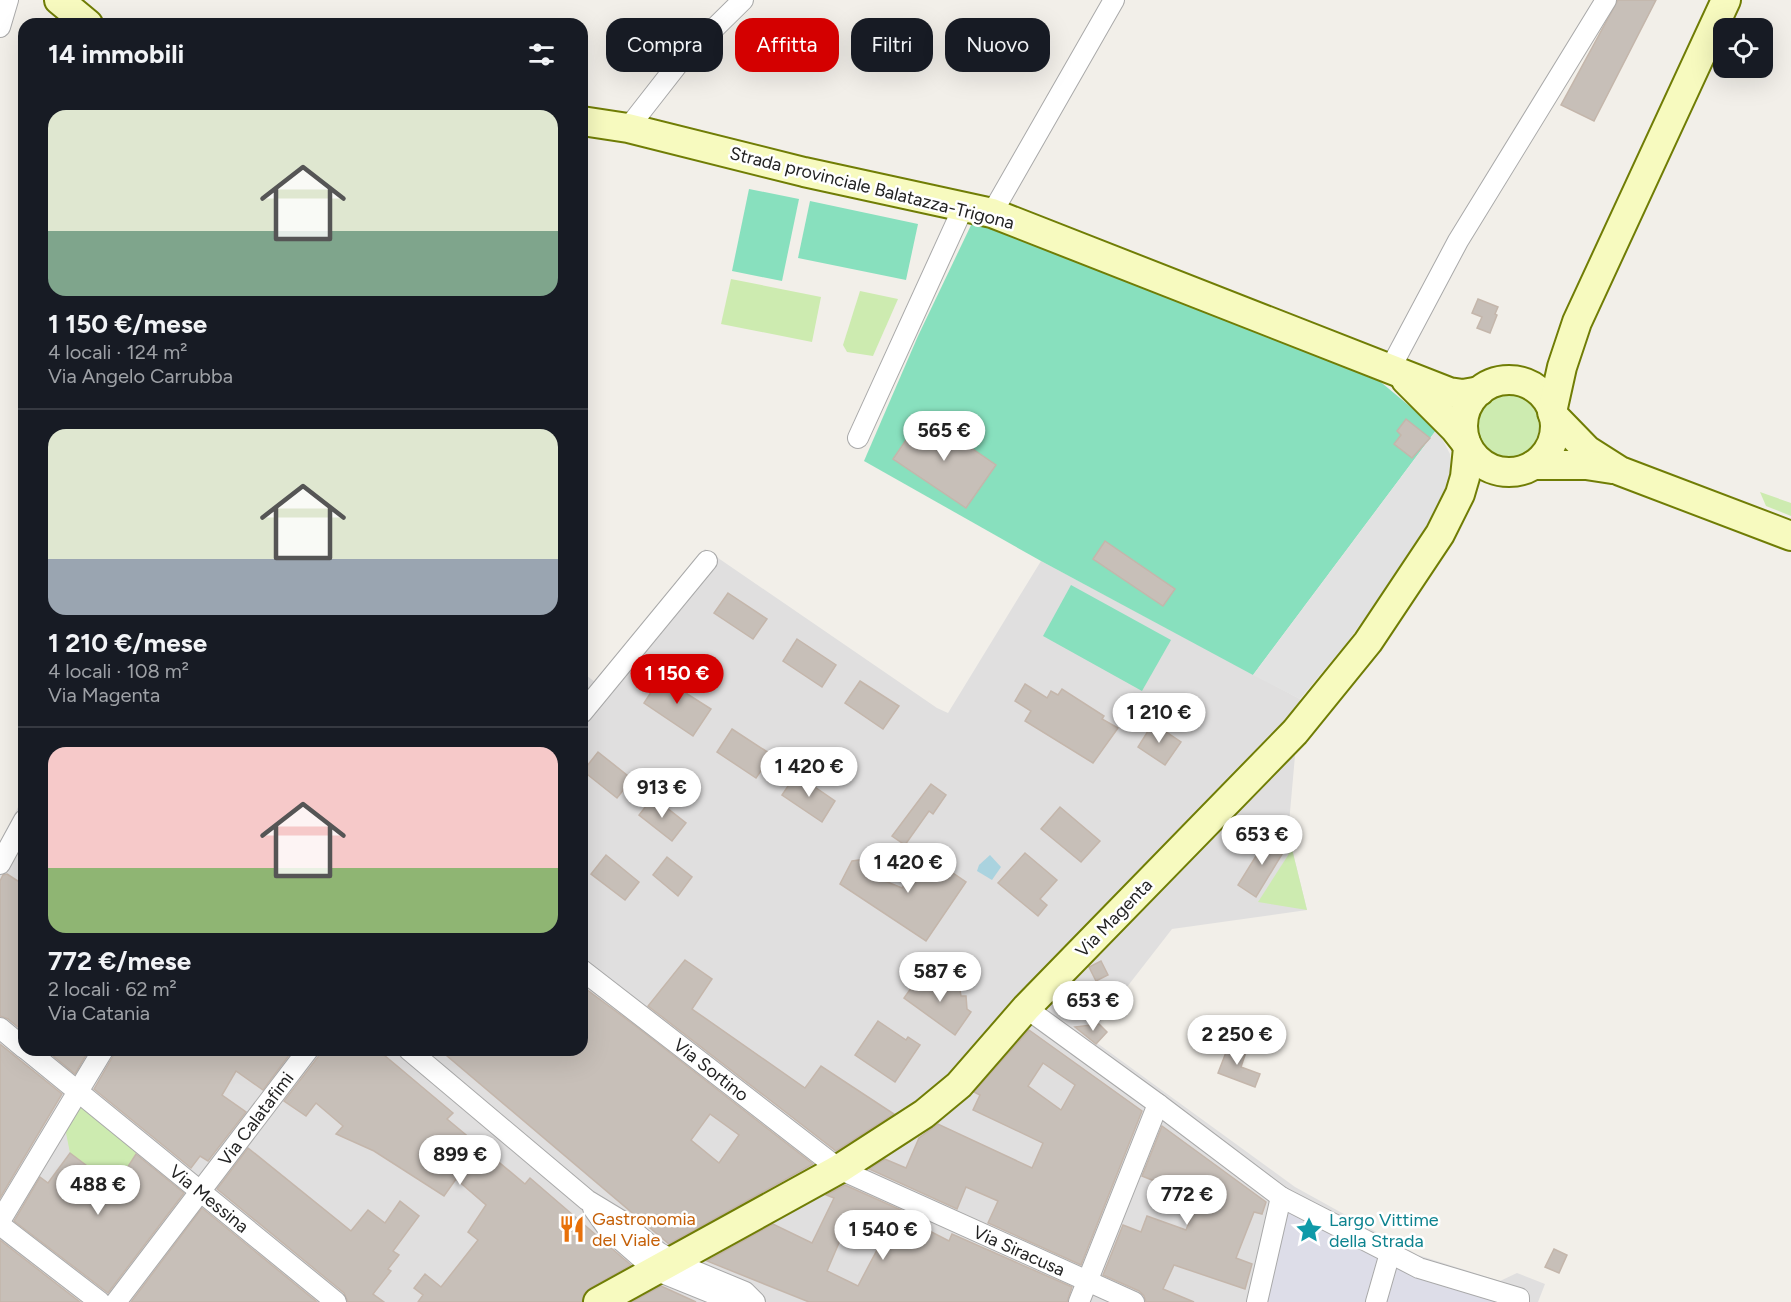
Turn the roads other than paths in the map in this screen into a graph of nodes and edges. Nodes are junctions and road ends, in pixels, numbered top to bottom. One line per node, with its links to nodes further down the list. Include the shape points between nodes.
1 (8, 0): 8 (street)
2 (59, 0): 7 (street)
3 (743, 0): 10 (street, via 678,64)
4 (1114, 0): 12 (street)
5 (1725, 0): 13 (street)
6 (1603, 1): 14 (street, via 1458,241)
7 (81, 18)
8 (0, 27)
9 (588, 122): 10 (street, Strada provinciale Balatazza-Trigona)
10 (628, 128): 11 (street, Strada provinciale Balatazza-Trigona)
11 (963, 208): 12 (street, Strada provinciale Balatazza-Trigona); 18 (street)
12 (992, 213): 14 (street, Strada provinciale Balatazza-Trigona)
13 (1577, 322): 15 (street, via 1547,368); 17 (street)
14 (1390, 367): 16 (street, Strada provinciale Balatazza-Trigona, via 1449,392); 19 (street, via 1415,387)
15 (1522, 383): 16 (street, via 1500,381); 17 (street, via 1541,394)
16 (1480, 391): 19 (street, via 1464,415)
17 (1552, 413): 20 (street, via 1553,438 1549,448); 21 (street, via 1587,450)
18 (858, 438)
19 (1467, 446): 20 (street, via 1487,467 1500,471); 22 (street, via 1460,494)
20 (1524, 468): 21 (street, via 1586,465); 22 (street, via 1475,496)
21 (1620, 471): 23 (street)
22 (1440, 534): 29 (street, Via Magenta, via 1368,642 1295,732)
23 (1791, 536)
24 (707, 561): 25 (street)
25 (588, 700)
26 (18, 831): 27 (street)
27 (0, 864)
28 (588, 975): 38 (street, Via Sortino)
29 (1026, 1008): 37 (street); 38 (street, Via Magenta, via 933,1107)
30 (0, 1028): 31 (street, Via Messina)
31 (18, 1043)
32 (34, 1056): 36 (street, Via Messina)
33 (99, 1056): 36 (street)
34 (303, 1056): 39 (street, Via Calatafimi)
35 (416, 1056): 43 (street, via 587,1200 620,1220 658,1252)
36 (78, 1092): 39 (street, Via Messina); 41 (street)
37 (1158, 1104): 40 (street); 44 (street)
38 (839, 1169): 43 (street, Via Magenta); 44 (street, Via Siracusa)
39 (201, 1191): 47 (street, Via Calatafimi); 48 (street, Via Messina)
40 (1281, 1197): 42 (street); 54 (street)
41 (0, 1223): 46 (street)
42 (1390, 1253): 45 (street, via 1419,1268); 55 (street)
43 (664, 1266): 49 (street, Via Magenta); 50 (street); 51 (street, via 745,1292)
44 (1087, 1282): 52 (street); 53 (street, Via Siracusa)
45 (1519, 1300)
46 (100, 1302)
47 (116, 1302)
48 (336, 1302)
49 (598, 1302)
50 (734, 1302)
51 (755, 1302)
52 (1079, 1302)
53 (1134, 1302)
54 (1257, 1302)
55 (1376, 1302)

